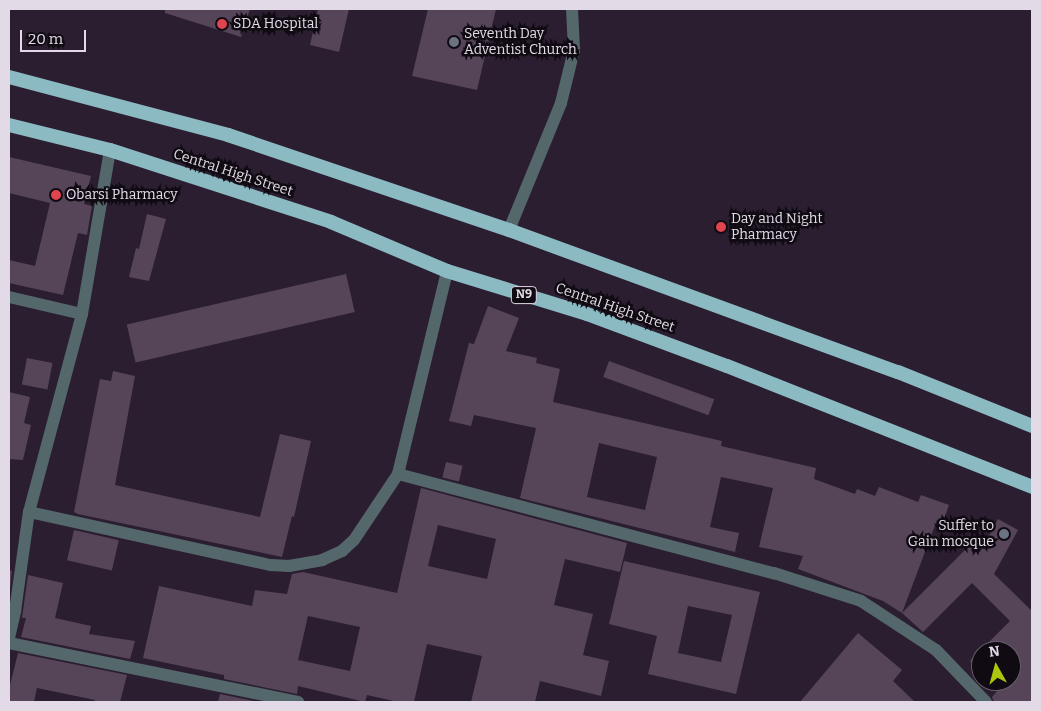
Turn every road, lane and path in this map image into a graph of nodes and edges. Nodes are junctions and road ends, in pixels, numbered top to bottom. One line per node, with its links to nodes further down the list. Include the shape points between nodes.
1 (572, 9): 5 (street, via 574,50 561,103)
2 (9, 77): 5 (highway, via 228,136)
3 (9, 125): 4 (highway, Central High Street / N9)
4 (110, 150): 6 (highway, Central High Street / N9, via 330,222); 8 (street)
5 (509, 230): 9 (highway, via 898,372)
6 (447, 271): 10 (street); 11 (highway, Central High Street / N9, via 597,317)
7 (9, 298): 8 (street)
8 (82, 314): 12 (street)
9 (1032, 426)
10 (398, 474): 12 (street, via 354,540 342,551 322,560 289,566 264,564); 17 (street, via 774,573 861,601 936,650)
11 (1032, 487)
12 (29, 512): 13 (street)
13 (12, 610): 14 (street)
14 (9, 638)
15 (9, 643): 16 (street)
16 (298, 702)
17 (986, 702)

